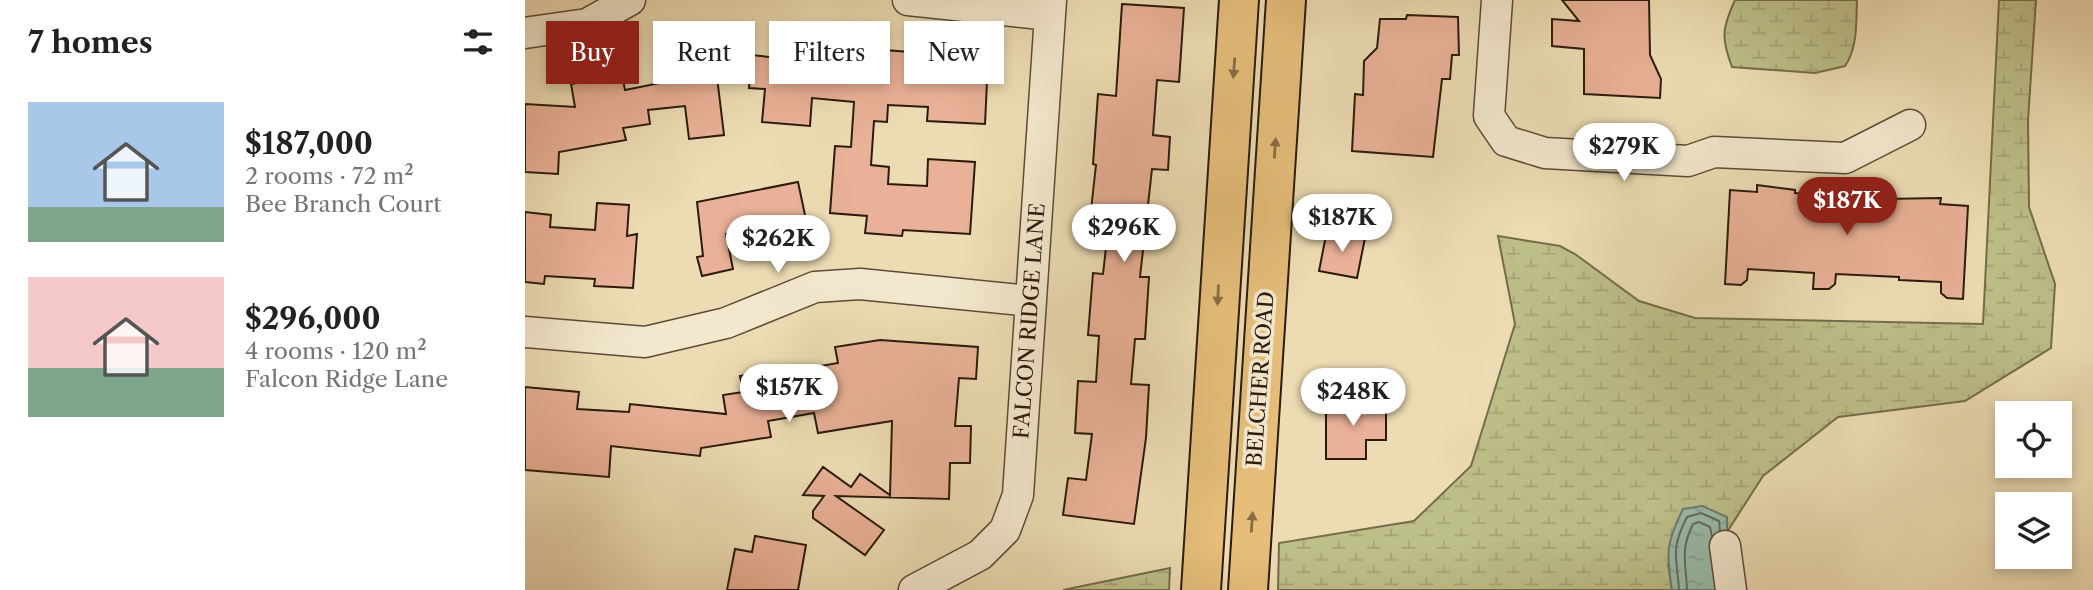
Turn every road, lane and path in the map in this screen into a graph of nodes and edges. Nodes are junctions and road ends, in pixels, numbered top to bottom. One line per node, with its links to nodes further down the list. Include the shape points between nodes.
1 (630, 0): 7 (street, via 587,24)
2 (908, 0): 6 (street)
3 (1239, 0): 13 (main road, one-way to 13)
4 (1286, 0): 14 (main road, BELCHER ROAD, one-way to 4)
5 (1497, 0): 8 (street, via 1489,116 1506,141 1545,153 1688,161 1714,152 1845,158)
6 (1051, 7): 9 (street, FALCON RIDGE LANE)
7 (525, 33)
8 (1910, 125)
9 (1031, 301): 10 (street, via 860,284 815,287 726,323 645,342); 12 (street, FALCON RIDGE LANE, via 1018,495 1005,530 980,555)
10 (525, 332)
11 (1725, 547): 15 (street)
12 (914, 590)
13 (1201, 590)
14 (1248, 590)
15 (1731, 590)

